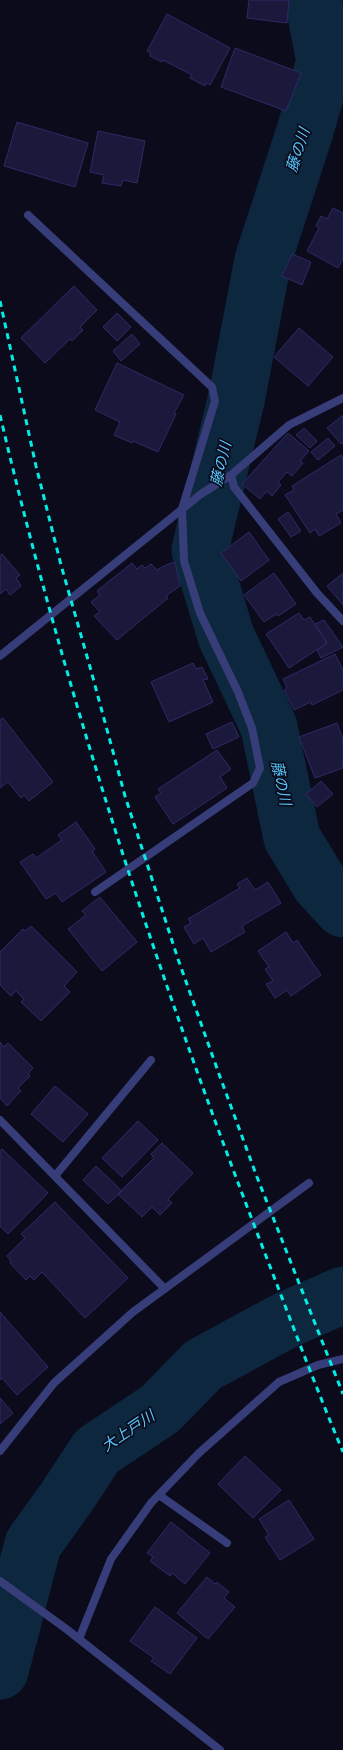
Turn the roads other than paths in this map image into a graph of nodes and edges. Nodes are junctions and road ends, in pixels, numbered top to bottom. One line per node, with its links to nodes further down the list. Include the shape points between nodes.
1 (28, 215): 4 (street, via 212,387 215,401)
2 (343, 398): 3 (street, via 289,425)
3 (228, 477): 4 (street); 5 (street, via 317,593)
4 (182, 509): 6 (street); 7 (street, via 184,561 191,587 200,613 238,692 252,728 260,768 253,783)
5 (343, 622)
6 (0, 656)
7 (95, 892)
8 (151, 1060): 10 (street)
9 (0, 1120): 10 (street)
10 (55, 1176): 12 (street)
11 (308, 1183): 12 (street)
12 (165, 1289): 14 (street, via 133,1312 54,1383)
13 (343, 1359): 15 (street, via 318,1365 279,1382 199,1453)
14 (0, 1450)
15 (159, 1495): 16 (street); 18 (street, via 112,1559)
16 (227, 1543)
17 (0, 1582): 18 (street)
18 (79, 1640): 19 (street)
19 (217, 1749)

